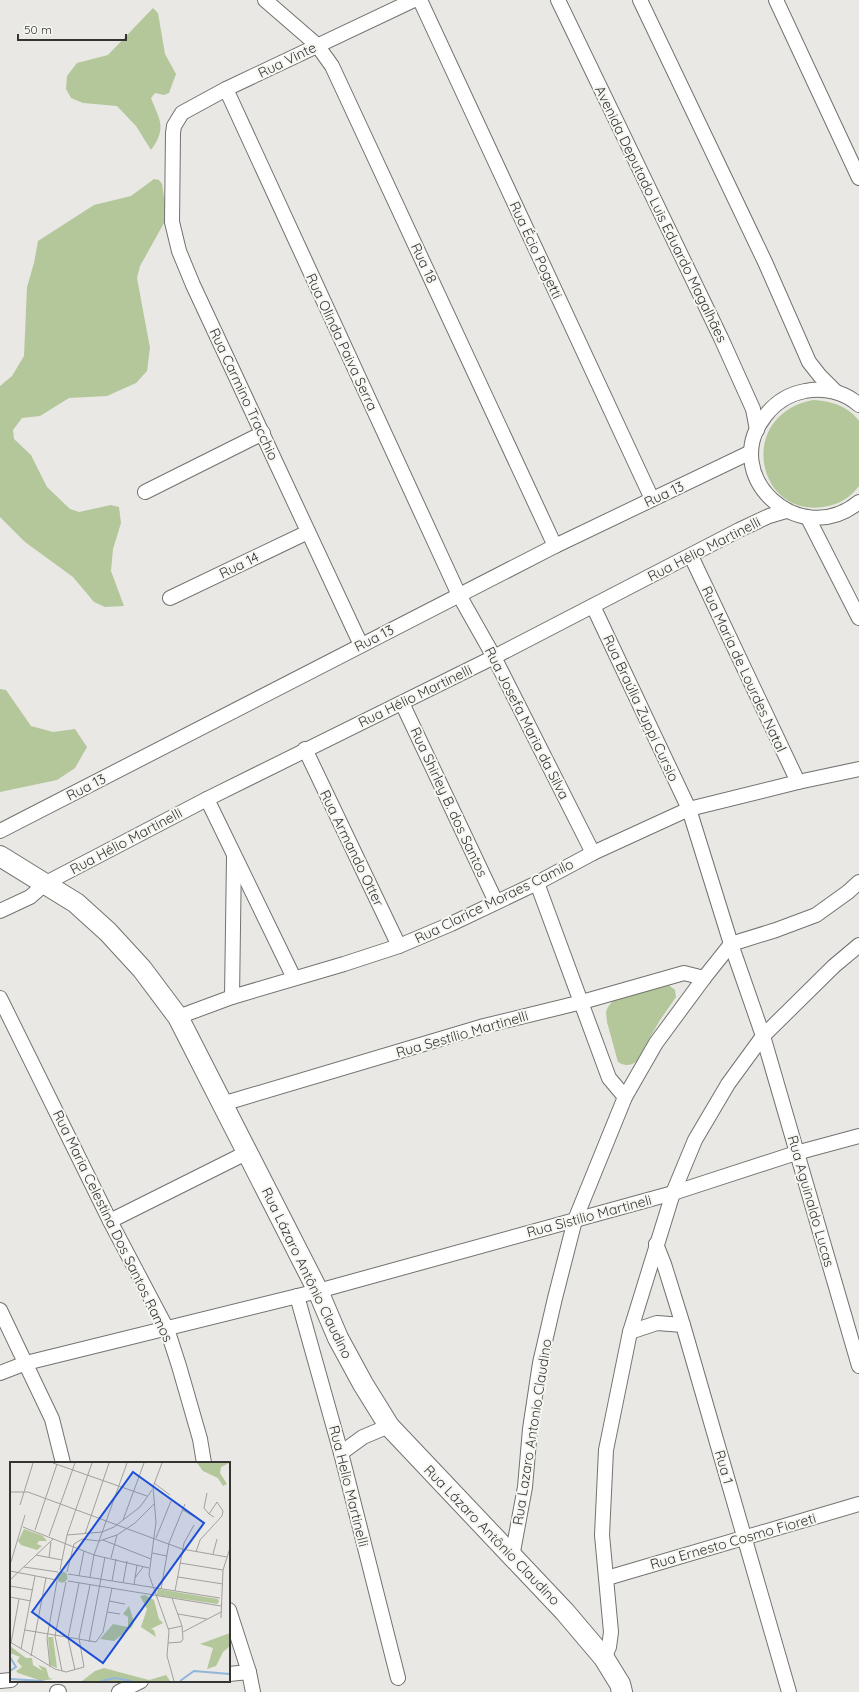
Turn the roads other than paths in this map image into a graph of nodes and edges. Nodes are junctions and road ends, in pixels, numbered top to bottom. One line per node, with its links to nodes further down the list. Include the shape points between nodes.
1 (265, 0): 7 (street, Rua 18)
2 (414, 0): 7 (street, Rua Vinte)
3 (420, 0): 17 (street, Rua Écio Pogetti)
4 (558, 0): 13 (street, Avenida Deputado Luis Eduardo Magalhães, via 721,338 753,409)
5 (640, 0): 11 (street, via 765,262 809,362 820,376)
6 (776, 0): 10 (street)
7 (317, 45): 8 (street, Rua Vinte); 22 (street, Rua 18, via 332,66 366,137)
8 (226, 89): 9 (street, Rua Vinte, via 182,113); 24 (street, Rua Olinda Paiva Serra)
9 (173, 133): 14 (street, Rua Carmino Tracchio, via 172,222 179,251)
10 (859, 178)
11 (847, 393): 12 (street); 13 (street, via 812,389 789,396 770,410)
12 (859, 405)
13 (757, 430): 15 (street)
14 (263, 433): 16 (street); 21 (street, Rua Carmino Tracchio)
15 (751, 452): 17 (street, Rua 13); 19 (street, via 762,488 768,497)
16 (145, 492)
17 (652, 500): 22 (street, Rua 13)
18 (859, 502): 20 (street, via 831,517)
19 (786, 511): 20 (street); 23 (street, Rua Hélio Martinelli, via 768,516)
20 (808, 518): 27 (street)
21 (308, 532): 25 (street, Rua 14); 28 (street, Rua Carmino Tracchio)
22 (555, 546): 24 (street, Rua 13)
23 (691, 556): 26 (street, Rua Hélio Martinelli); 33 (street, Rua Maria de Lourdes Natal)
24 (459, 595): 28 (street, Rua 13); 29 (street, Rua Josefa Maria da Silva)
25 (170, 598)
26 (593, 606): 29 (street, Rua Hélio Martinelli); 35 (street, Rua Braúlia Zuppi Cursio)
27 (859, 618)
28 (361, 645): 36 (street, Rua 13)
29 (494, 657): 30 (street, Rua Hélio Martinelli); 38 (street, Rua Josefa Maria da Silva)
30 (402, 703): 31 (street, Rua Hélio Martinelli); 43 (street, Rua Shirley B. dos Santos)
31 (305, 750): 34 (street, Rua Hélio Martinelli); 47 (street, Rua Armando Otter)
32 (859, 769): 33 (street, Rua Clarice Moraes Camilo)
33 (798, 782): 35 (street, Rua Clarice Moraes Camilo)
34 (207, 799): 37 (street); 41 (street, Rua Hélio Martinelli)
35 (689, 809): 38 (street, Rua Clarice Moraes Camilo); 45 (street)
36 (0, 831)
37 (234, 853): 48 (street); 50 (street)
38 (592, 853): 42 (street, Rua Clarice Moraes Camilo)
39 (0, 856): 41 (main road, Rua Lázaro Antônio Claudino)
40 (859, 882): 45 (street, via 816,914)
41 (46, 883): 44 (street, via 30,897); 53 (main road, Rua Lázaro Antônio Claudino, via 76,903 108,932 142,969)
42 (537, 883): 43 (street, Rua Clarice Moraes Camilo); 52 (street)
43 (496, 902): 47 (street, Rua Clarice Moraes Camilo)
44 (0, 911)
45 (731, 944): 49 (street, Rua Lazaro Antonio Claudino); 54 (street)
46 (859, 945): 54 (street)
47 (399, 946): 48 (street, Rua Clarice Moraes Camilo)
48 (294, 978): 50 (street, Rua Clarice Moraes Camilo)
49 (704, 978): 52 (street, Rua Sestílio Martinelli, via 684,973); 55 (street, Rua Lazaro Antonio Claudino, via 656,1043)
50 (232, 997): 53 (street, Rua Clarice Moraes Camilo)
51 (0, 998): 62 (street, Rua Maria Celestina Dos Santos Ramos)
52 (582, 1002): 55 (street, via 609,1078); 56 (street, Rua Sestílio Martinelli, via 484,1026)
53 (178, 1017): 56 (main road, Rua Lázaro Antônio Claudino)
54 (763, 1036): 59 (street, Rua Aguinaldo Lucas); 60 (street, via 728,1084 695,1140)
55 (625, 1097): 61 (street, Rua Lazaro Antonio Claudino)
56 (222, 1104): 58 (main road, Rua Lázaro Antônio Claudino)
57 (859, 1136): 59 (street, Rua Sistilio Martineli)
58 (248, 1152): 62 (street); 64 (main road, Rua Lázaro Antônio Claudino)
59 (796, 1153): 60 (street, Rua Sistilio Martineli); 71 (street, Rua Aguinaldo Lucas)
60 (673, 1193): 61 (street, Rua Sistilio Martineli); 63 (street)
61 (575, 1220): 64 (street, Rua Sistilio Martineli); 79 (street, Rua Lazaro Antonio Claudino, via 540,1363 530,1429 525,1487)
62 (110, 1221): 68 (street, Rua Maria Celestina Dos Santos Ramos)
63 (656, 1244): 67 (street, Rua 1); 69 (street)
64 (318, 1291): 65 (street, Rua Sistilio Martineli); 73 (main road, Rua Lázaro Antônio Claudino, via 338,1338)
65 (297, 1296): 68 (street, Rua Sistilio Martineli); 74 (street, Rua Helio Martinelli)
66 (0, 1310): 70 (street)
67 (683, 1326): 69 (street, via 657,1323); 78 (street, Rua 1)
68 (167, 1329): 70 (street, Rua Sistilio Martineli); 76 (street, Rua Maria Celestina Dos Santos Ramos, via 180,1366)
69 (630, 1332): 80 (street, via 606,1450 602,1535)
70 (26, 1363): 72 (street, Rua Sistilio Martineli); 75 (street, via 52,1419)
71 (859, 1366)
72 (0, 1373)
73 (389, 1426): 74 (street, via 363,1437); 79 (main road, Rua Lázaro Antônio Claudino)
74 (341, 1453): 85 (street, Rua Helio Martinelli)
75 (63, 1462)
76 (204, 1462)
77 (859, 1504): 78 (street, Rua Ernesto Cosmo Fioreti)
78 (744, 1537): 80 (street, Rua Ernesto Cosmo Fioreti); 92 (street, Rua 1)
79 (512, 1557): 82 (main road, Rua Lázaro Antônio Claudino, via 565,1612)
80 (607, 1578): 82 (street, via 611,1632)
81 (230, 1613): 83 (street)
82 (604, 1658): 91 (main road, Rua Lázaro Antônio Claudino)
83 (249, 1672): 84 (street); 90 (street)
84 (230, 1674)
85 (398, 1678)
86 (10, 1680): 87 (street)
87 (0, 1681)
88 (139, 1682): 89 (street)
89 (120, 1692)
90 (253, 1692)
91 (622, 1692)
92 (789, 1692)

